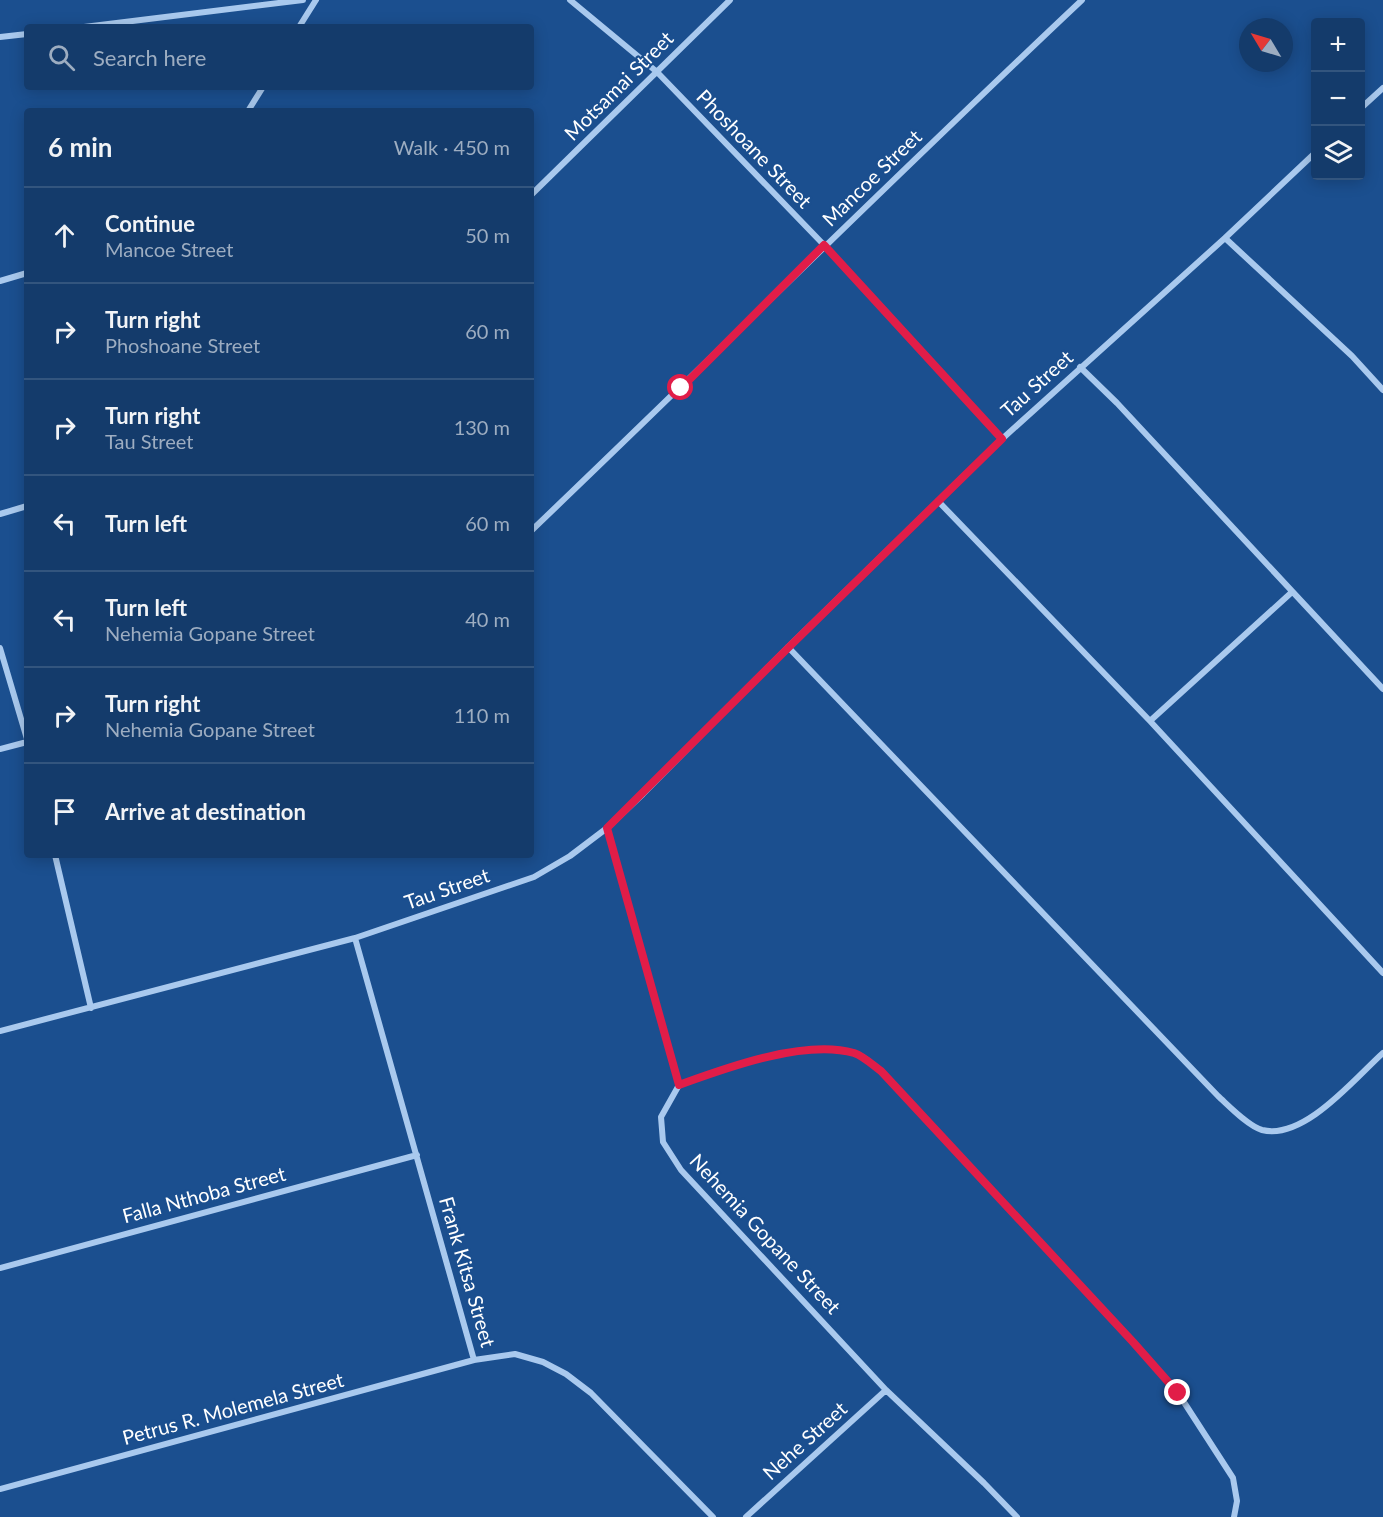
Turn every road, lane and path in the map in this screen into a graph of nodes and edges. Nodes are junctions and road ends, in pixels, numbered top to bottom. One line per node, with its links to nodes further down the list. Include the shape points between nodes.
1 (303, 0): 6 (street)
2 (316, 0): 7 (street)
3 (570, 0): 10 (street, Phoshoane Street)
4 (730, 0): 10 (street, Motsamai Street)
5 (1082, 0): 18 (street, Mancoe Street)
6 (108, 24)
7 (301, 24)
8 (24, 34): 9 (street)
9 (0, 37)
10 (657, 72): 16 (street, Motsamai Street); 18 (street, Phoshoane Street)
11 (1383, 88): 13 (street)
12 (260, 90): 14 (street)
13 (1365, 104)
14 (250, 108)
15 (1311, 157): 17 (street, Tau Street)
16 (534, 192)
17 (1225, 238): 21 (street, Tau Street); 22 (street, via 1352,356)
18 (824, 245): 23 (street, Phoshoane Street); 27 (street, Mancoe Street)
19 (24, 274): 20 (street)
20 (0, 281)
21 (1080, 367): 23 (street, Tau Street); 28 (street)
22 (1383, 390)
23 (1002, 439): 24 (street, Tau Street)
24 (938, 501): 30 (street, Tau Street); 32 (street)
25 (24, 508): 26 (street)
26 (0, 514)
27 (534, 528)
28 (1292, 592): 31 (street); 32 (street)
29 (0, 648): 33 (street)
30 (788, 648): 36 (street, Tau Street); 42 (street, via 1218,1096 1262,1130 1301,1125)
31 (1383, 689)
32 (1150, 721): 39 (street)
33 (24, 730)
34 (24, 741): 35 (street)
35 (0, 749)
36 (607, 828): 38 (street, Tau Street, via 534,877); 43 (street)
37 (56, 858): 40 (street)
38 (355, 938): 40 (street, Tau Street); 44 (street, Frank Kitsa Street)
39 (1383, 974)
40 (91, 1008): 41 (street, Tau Street)
41 (0, 1031)
42 (1383, 1053)
43 (679, 1085): 47 (street, Nehemia Gopane Street, via 661,1117 663,1142 681,1170); 52 (street, via 760,1058 826,1048 856,1053 881,1071 1178,1393 1233,1478 1237,1501)
44 (417, 1155): 45 (street, Falla Nthoba Street); 46 (street, Frank Kitsa Street)
45 (0, 1268)
46 (474, 1360): 48 (street, Petrus R. Molemela Street); 49 (street, Frank Kitsa Street, via 515,1354 566,1374 591,1393)
47 (886, 1390): 50 (street, Nehe Street); 51 (street, Nehemia Gopane Street)
48 (0, 1489)
49 (713, 1517)
50 (746, 1517)
51 (1017, 1517)
52 (1234, 1517)

